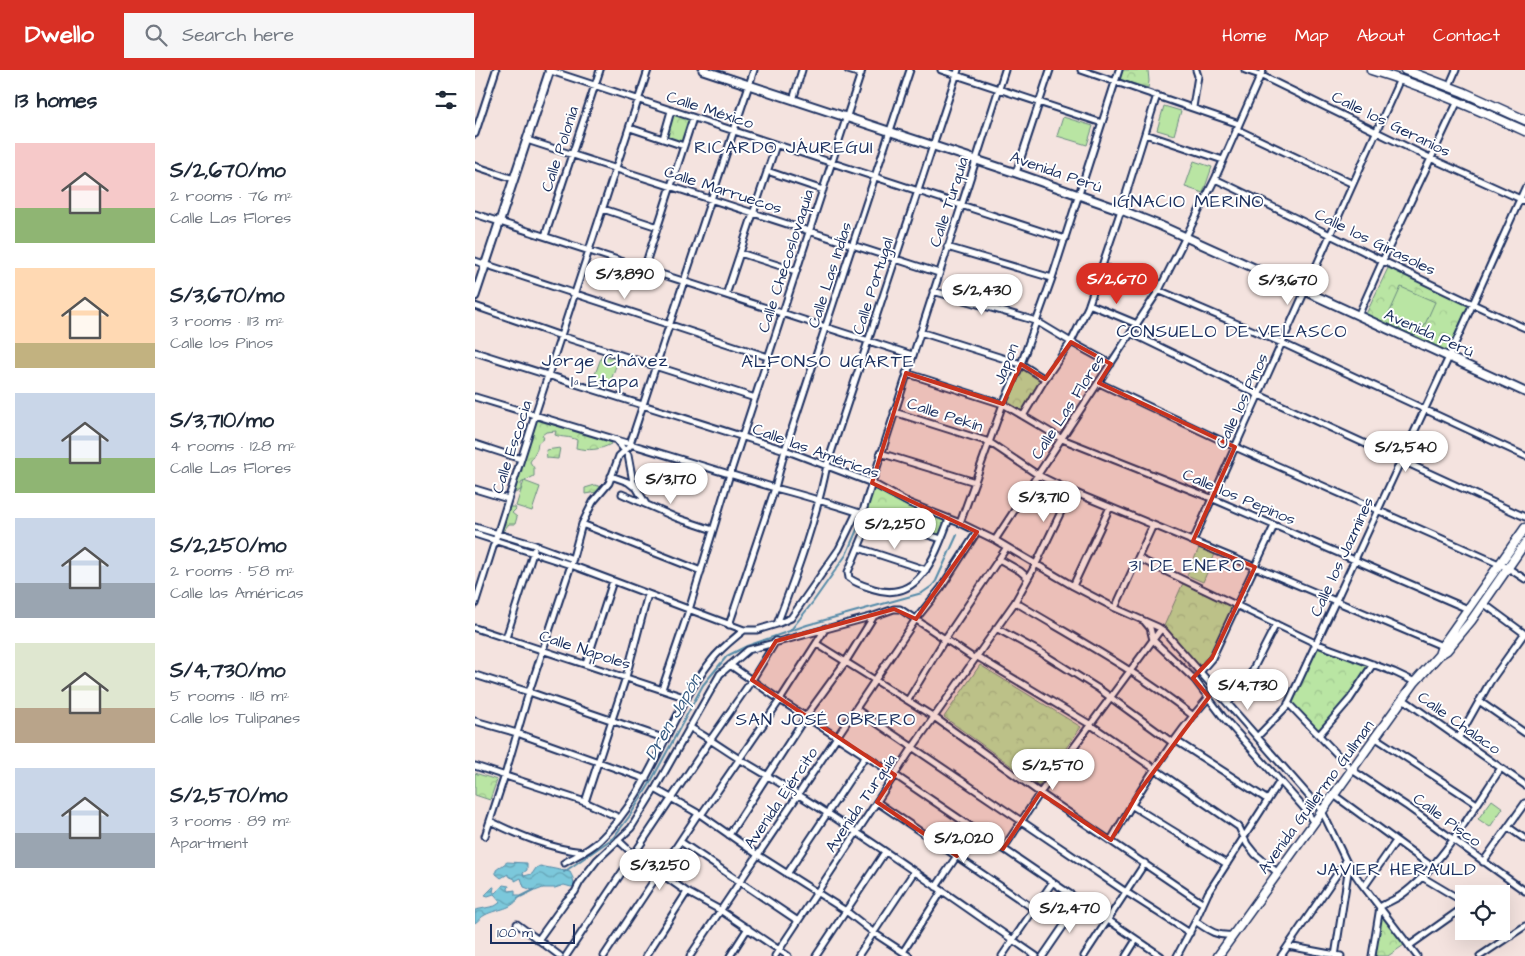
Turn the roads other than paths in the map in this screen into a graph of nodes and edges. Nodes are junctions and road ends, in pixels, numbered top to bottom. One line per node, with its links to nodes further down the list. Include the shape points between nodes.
1 (496, 70): 47 (street)
2 (549, 70): 26 (street, Calle México); 50 (street)
3 (600, 70): 26 (street, Calle Polonia)
4 (648, 70): 31 (street, Calle Escocia)
5 (703, 70): 20 (street, Avenida Perú)
6 (755, 70): 27 (street)
7 (803, 70): 32 (street)
8 (849, 70): 21 (street)
9 (909, 70): 46 (street, Calle Las Indias)
10 (941, 70): 22 (street)
11 (1005, 70): 29 (street, Calle Turquía)
12 (1050, 70): 34 (street)
13 (1081, 70): 25 (street)
14 (1119, 70): 25 (street, Japon)
15 (1196, 70): 35 (street)
16 (1245, 70): 23 (street, Calle los Geranios)
17 (1371, 70): 24 (main road)
18 (1405, 70): 28 (main road)
19 (1456, 70): 28 (street)
20 (711, 71): 27 (street, Avenida Perú)
21 (862, 72): 37 (street, Calle Checoslovaquia)
22 (958, 72): 29 (street); 52 (street, Calle Portugal)
23 (1261, 72): 41 (street, Calle Las Flores); 44 (street, Calle los Geranios)
24 (1400, 79): 33 (main road); 44 (street, Calle los Pinos)
25 (1115, 82): 30 (street); 40 (street, Japon)
26 (594, 86): 31 (street, Calle México); 54 (street, Calle Polonia)
27 (749, 86): 32 (street, Avenida Perú); 43 (street)
28 (1449, 86): 39 (main road)
29 (999, 89): 34 (street); 56 (street, Calle Turquía)
30 (1157, 95): 35 (street); 48 (street)
31 (638, 100): 36 (street, Calle México); 42 (street, Calle Escocia)
32 (793, 100): 37 (street, Avenida Perú)
33 (1458, 101): 45 (main road); 55 (street)
34 (1039, 102): 40 (street); 62 (street)
35 (1193, 108): 41 (street)
36 (671, 111): 38 (street, Calle México); 49 (street)
37 (847, 117): 46 (street, Avenida Perú); 58 (street, Calle Checoslovaquia)
38 (693, 118): 43 (street, Calle México); 53 (street)
39 (1525, 120)
40 (1102, 123): 71 (street, Japon)
41 (1238, 126): 57 (street, Calle Las Flores); 66 (street)
42 (630, 128): 49 (street); 60 (street, Calle Escocia)
43 (734, 131): 51 (street, Calle México); 72 (street)
44 (1377, 131): 55 (street, Calle los Geranios); 66 (street, Calle los Pinos)
45 (1525, 131)
46 (890, 132): 52 (street, Avenida Perú); 63 (street, Calle Las Indias)
47 (475, 134)
48 (1145, 134): 57 (street); 76 (street)
49 (663, 139): 53 (street)
50 (527, 140): 54 (street, Calle Marruecos); 64 (street)
51 (776, 145): 58 (street, Calle México); 61 (street)
52 (933, 145): 56 (street, Avenida Perú); 70 (street, Calle Portugal)
53 (684, 146): 67 (street)
54 (572, 154): 60 (street, Calle Marruecos); 83 (street, Calle Polonia)
55 (1431, 158): 73 (street, Calle los Geranios); 91 (street)
56 (976, 159): 62 (street, Avenida Perú); 74 (street, Calle Turquía)
57 (1223, 160): 65 (street, Calle Las Flores)
58 (832, 163): 63 (street, Calle México); 69 (street, Calle Checoslovaquia)
59 (475, 166): 64 (street)
60 (616, 169): 67 (street, Calle Marruecos); 75 (street, Calle Escocia)
61 (767, 171): 69 (street); 77 (street)
62 (1017, 173): 71 (street, Avenida Perú)
63 (875, 177): 70 (street, Calle México); 86 (street, Calle Las Indias)
64 (514, 179): 79 (street)
65 (1215, 179): 82 (street, Calle los Girasoles); 84 (street, Calle Las Flores)
66 (1353, 184): 82 (street, Calle los Pinos)
67 (671, 186): 72 (street, Calle Marruecos); 80 (street)
68 (1525, 188): 73 (street, Calle los Jazmines)
69 (823, 190): 81 (street, Calle Checoslovaquia)
70 (918, 191): 74 (street, Calle México); 90 (street, Calle Portugal)
71 (1080, 194): 76 (street, Avenida Perú); 85 (street, Japon)
72 (711, 200): 77 (street, Calle Marruecos); 99 (street)
73 (1523, 200): 107 (street, Calle los Jazmines)
74 (961, 205): 85 (street, Calle México); 87 (street, Calle Turquía)
75 (603, 209): 80 (street); 88 (street, Calle Escocia)
76 (1121, 210): 84 (street, Avenida Perú); 94 (street)
77 (753, 213): 81 (street, Calle Marruecos); 89 (street)
78 (475, 214): 79 (street)
79 (501, 222): 83 (street); 93 (street)
80 (657, 227): 95 (street)
81 (809, 231): 86 (street, Calle Marruecos); 96 (street, Calle Checoslovaquia)
82 (1331, 234): 91 (street, Calle los Girasoles); 102 (street, Calle los Pinos)
83 (545, 236): 88 (street)
84 (1185, 237): 100 (street, Calle Las Flores); 102 (street, Avenida Perú)
85 (1065, 239): 98 (street, Japon)
86 (853, 245): 90 (street, Calle Marruecos); 115 (street, Calle Las Indias)
87 (947, 247): 97 (street, Calle Turquía); 98 (street)
88 (589, 251): 95 (street); 103 (street, Calle Escocia)
89 (740, 252): 96 (street); 104 (street)
90 (895, 259): 97 (street, Calle Marruecos); 119 (street, Calle Portugal)
91 (1383, 260): 107 (street, Calle los Girasoles); 110 (street)
92 (475, 262): 93 (street)
93 (486, 265): 103 (street); 105 (street)
94 (1102, 266): 100 (street); 106 (street)
95 (644, 268): 99 (street)
96 (796, 271): 109 (street, Calle Checoslovaquia)
97 (939, 273): 101 (street, Calle Turquía)
98 (1052, 278): 111 (street, Japon)
99 (684, 281): 104 (street); 113 (street)
100 (1159, 290): 112 (street, Calle Las Flores); 121 (street)
101 (933, 291): 111 (street); 116 (street, Calle Turquía)
102 (1305, 291): 110 (street, Avenida Perú); 121 (street, Calle los Pinos)
103 (575, 294): 113 (street); 118 (street, Calle Escocia)
104 (726, 295): 109 (street)
105 (475, 296)
106 (1089, 304): 112 (street); 120 (street)
107 (1473, 304): 114 (street, Calle los Girasoles); 125 (street, Calle los Jazmines)
108 (475, 306): 118 (street)
109 (782, 313): 115 (street); 124 (street, Calle Checoslovaquia)
110 (1358, 316): 125 (street, Avenida Perú)
111 (1036, 321): 120 (street); 126 (street, Japon)
112 (1137, 324): 117 (street, Calle Las Flores)
113 (670, 325): 124 (street); 128 (street)
114 (1524, 326)
115 (827, 328): 119 (street); 151 (street, Calle Las Indias)
116 (920, 332): 123 (street, Calle Turquía); 126 (street)
117 (1131, 333): 127 (street, Calle Las Flores); 134 (street)
118 (561, 336): 128 (street); 130 (street, Calle Escocia)
119 (868, 341): 123 (street); 156 (street, Calle Portugal)
120 (1071, 342): 127 (street); 131 (street)
121 (1282, 343): 134 (street, Calle los Pinos); 139 (street)
122 (475, 352): 130 (street, Calle las Américas)
123 (912, 355): 129 (street, Calle Turquía)
124 (768, 357): 136 (street, Calle Checoslovaquia)
125 (1449, 357): 133 (street, Avenida Perú); 139 (street, Calle los Jazmines)
126 (1021, 364): 131 (street); 137 (street, Japon)
127 (1111, 364): 132 (street, Calle Las Flores)
128 (656, 366): 136 (street); 138 (street)
129 (906, 373): 137 (street, Calle los Pepinos); 140 (street, Calle Turquía)
130 (548, 376): 138 (street, Calle las Américas); 141 (street, Calle Escocia)
131 (1045, 379): 142 (street)
132 (1099, 383): 145 (street, Calle Las Flores); 149 (street)
133 (1525, 392)
134 (1259, 395): 149 (street, Calle los Pinos); 155 (street)
135 (475, 397): 141 (street)
136 (755, 398): 143 (street, Calle Checoslovaquia)
137 (1003, 404): 142 (street, Calle los Pepinos); 146 (street, Japon)
138 (643, 405): 143 (street, Calle las Américas); 148 (street)
139 (1425, 409): 153 (street); 155 (street, Calle los Jazmines)
140 (894, 412): 146 (street, Calle Pekín); 152 (street, Calle Turquía)
141 (535, 415): 144 (street); 154 (street, Calle Escocia)
142 (1023, 416): 145 (street, Calle los Pepinos)
143 (742, 436): 151 (street, Calle las Américas); 157 (street, Calle Checoslovaquia)
144 (614, 439): 148 (street); 150 (street)
145 (1062, 439): 158 (street, Calle Las Flores); 167 (street, Calle los Pepinos)
146 (989, 442): 158 (street, Calle Pekín); 161 (street, Japon)
147 (475, 444): 154 (street)
148 (630, 444): 150 (street); 157 (street)
149 (1235, 447): 167 (street, Calle los Pinos); 172 (street)
150 (625, 450): 159 (street); 162 (street, via 631,461)
151 (785, 450): 156 (street, Calle las Américas); 163 (street, Calle Las Indias)
152 (880, 453): 160 (street, Calle Turquía); 161 (street)
153 (1525, 456)
154 (521, 459): 168 (street, Calle Escocia)
155 (1401, 460): 172 (street, Calle los Jazmines); 175 (street)
156 (827, 465): 160 (street, Calle las Américas); 169 (street, Calle Portugal)
157 (730, 474): 163 (street); 183 (street, Calle Checoslovaquia)
158 (1038, 474): 165 (street, Calle Pekín); 189 (street, Calle Las Flores)
159 (611, 476): 162 (street); 178 (street)
160 (871, 482): 173 (street, Calle Turquía); 176 (street, Calle las Américas, via 909,503)
161 (975, 482): 177 (street, Japon)
162 (636, 488): 170 (street)
163 (775, 488): 169 (street); 226 (street, Calle Las Indias)
164 (475, 489): 168 (street)
165 (1071, 491): 171 (street, Calle Pekín); 200 (street, Avenida Turquía)
166 (622, 494): 170 (street)
167 (1211, 498): 180 (street, Calle los Pepinos); 190 (street, Calle los Pinos)
168 (508, 499): 186 (street, Calle Escocia)
169 (820, 499): 173 (street); 224 (street, Calle Portugal)
170 (646, 504): 183 (street)
171 (1110, 508): 179 (street, Calle Pekín); 211 (street)
172 (1377, 511): 198 (street, Calle los Jazmines); 201 (street)
173 (859, 513): 174 (street); 224 (street, Calle Turquía, via 839,549 791,618)
174 (871, 517): 187 (street); 194 (street)
175 (1525, 517)
176 (949, 519): 177 (street, Calle las Américas); 187 (street)
177 (960, 523): 184 (street, Calle las Américas)
178 (582, 524): 199 (street); 205 (street)
179 (1153, 525): 190 (street, Calle Pekín); 196 (street)
180 (1274, 526): 198 (street, Calle los Pepinos); 202 (street)
181 (475, 527): 186 (street)
182 (1525, 528): 201 (main road, Avenida Guillermo Gullman)
183 (713, 530): 205 (street, Calle Checoslovaquia)
184 (977, 532): 189 (street, Calle las Américas); 222 (street, Avenida Ejército, via 941,588)
185 (475, 534): 188 (street)
186 (497, 534): 188 (street, Calle Escocia); 192 (street)
187 (941, 539): 204 (street)
188 (495, 540): 195 (street); 210 (street, Calle Escocia)
189 (995, 540): 193 (street, Calle las Américas)
190 (1193, 541): 202 (street, Calle Pekín)
191 (1525, 543): 203 (main road, Avenida Guillermo Gullman)
192 (535, 545): 195 (street); 199 (street)
193 (1007, 547): 197 (street); 200 (street, Calle las Américas)
194 (859, 548): 204 (street); 204 (street, via 848,572 849,578 857,584 886,593 899,592 915,583)
195 (533, 552): 199 (street); 233 (street)
196 (1138, 558): 217 (street); 218 (street)
197 (999, 559): 206 (street); 234 (street)
198 (1354, 561): 214 (street, Calle los Jazmines); 219 (street, Calle los Pepinos)
199 (572, 562): 209 (street); 240 (street)
200 (1036, 564): 206 (street, Avenida Turquía); 211 (street, Calle las Américas)
201 (1499, 564): 203 (street); 219 (main road, Avenida Guillermo Gullman)
202 (1255, 567): 214 (street, Calle Pekín); 217 (street)
203 (1508, 568): 207 (street); 215 (main road, Avenida Guillermo Gullman)
204 (926, 570)
205 (701, 571): 220 (street, Calle Checoslovaquia)
206 (1028, 578): 213 (street, Avenida Turquía)
207 (1525, 579)
208 (475, 580): 210 (street)
209 (613, 581): 212 (street); 244 (street)
210 (482, 582): 216 (street, Calle Escocia)
211 (1073, 586): 218 (street, Calle las Américas)
212 (648, 594): 220 (street); 250 (street)
213 (1015, 602): 229 (street, Avenida Turquía); 247 (street)
214 (1334, 602): 237 (street, Calle los Jazmines); 239 (street, Calle Pekín)
215 (1483, 603): 232 (street); 241 (main road, Avenida Guillermo Gullman, via 1447,650)
216 (475, 604)
217 (1237, 606): 225 (street); 248 (street, via 1212,658)
218 (1115, 608): 223 (street, Calle las Américas)
219 (1467, 609): 239 (main road, Avenida Guillermo Gullman)
220 (689, 610): 226 (street); 254 (street, Calle Checoslovaquia)
221 (873, 616): 222 (street, via 900,609); 228 (street); 243 (street)
222 (916, 619): 234 (street); 252 (street, Avenida Ejército)
223 (1145, 622): 230 (street, Calle las Américas); 235 (street)
224 (777, 624): 231 (street)
225 (1276, 624): 237 (street); 263 (street, via 1247,681)
226 (729, 625): 231 (street)
227 (475, 628): 233 (street, Calle Napoles)
228 (826, 628): 236 (street); 238 (street)
229 (996, 628): 242 (street, Avenida Turquía); 256 (street)
230 (1159, 628): 235 (street); 248 (street)
231 (744, 630): 258 (street, via 711,661)
232 (1525, 634): 262 (street)
233 (506, 638): 240 (street, Calle Napoles)
234 (945, 639): 242 (street); 261 (street)
235 (1153, 640): 247 (street); 257 (street)
236 (776, 641): 246 (street, via 748,650); 251 (street)
237 (1315, 643): 245 (street); 264 (street, Calle los Jazmines)
238 (817, 644): 243 (street); 260 (street)
239 (1441, 646): 241 (main road, Avenida Guillermo Gullman)
240 (544, 650): 244 (street, Calle Napoles); 255 (street)
241 (1439, 655): 253 (main road, Avenida Guillermo Gullman)
242 (975, 657): 268 (street, Avenida Turquía); 271 (street)
243 (846, 661): 252 (street); 267 (street)
244 (585, 664): 250 (street, Calle Napoles)
245 (1373, 664): 253 (street); 275 (street, via 1350,699)
246 (730, 665): 251 (street); 272 (street, via 719,674)
247 (1131, 670): 256 (street); 266 (street)
248 (1200, 672): 263 (street)
249 (475, 675): 255 (street)
250 (626, 677): 254 (street, Calle Napoles); 269 (street)
251 (752, 680): 260 (street); 281 (street)
252 (876, 680): 261 (street); 265 (street, Avenida Ejército)
253 (1415, 682): 259 (main road, Avenida Guillermo Gullman)
254 (663, 689): 258 (street, Calle Napoles)
255 (529, 692): 269 (street); 273 (street)
256 (1111, 697): 271 (street); 282 (street)
257 (1209, 697): 266 (street); 295 (street)
258 (687, 698): 280 (street)
259 (1403, 699): 278 (street, Calle Chalaco); 279 (main road, Avenida Guillermo Gullman)
260 (779, 700): 267 (street); 285 (street)
261 (907, 700): 268 (street)
262 (1479, 701): 274 (street); 278 (street)
263 (1228, 703): 277 (street)
264 (1288, 703): 275 (street, Calle Pisco); 277 (street, Calle los Jazmines)
265 (856, 709): 276 (street, Avenida Ejército); 283 (street)
266 (1192, 715): 282 (street)
267 (806, 716): 276 (street); 292 (street)
268 (934, 717): 283 (street, Avenida Turquía); 298 (street)
269 (612, 720): 280 (street); 286 (street)
270 (475, 721): 273 (street)
271 (1091, 725): 289 (street); 298 (street)
272 (689, 727): 281 (street); 297 (street)
273 (517, 733): 286 (street); 291 (street)
274 (1525, 733)
275 (1319, 735): 290 (street, Calle Pisco)
276 (837, 736): 284 (street); 299 (street, Avenida Ejército)
277 (1257, 737): 308 (street)
278 (1459, 737): 288 (street, Calle Chalaco)
279 (1375, 738): 290 (main road, Avenida Guillermo Gullman); 306 (street)
280 (666, 739): 294 (street)
281 (711, 739): 285 (street); 301 (street)
282 (1174, 741): 289 (street); 302 (street)
283 (913, 747): 293 (street, Avenida Turquía); 313 (street)
284 (866, 755): 293 (street); 309 (street)
285 (739, 758): 292 (street); 310 (street)
286 (598, 762): 294 (street); 303 (street)
287 (475, 766): 291 (street)
288 (1501, 768): 296 (street, Calle Chalaco); 306 (street)
289 (1154, 770): 307 (street); 320 (street, via 1239,827)
290 (1352, 770): 300 (main road, Avenida Guillermo Gullman); 321 (street, Calle Pisco)
291 (505, 775): 303 (street); 312 (street)
292 (767, 775): 299 (street); 318 (street)
293 (895, 775): 304 (street, Avenida Turquía); 316 (street)
294 (646, 779): 311 (street)
295 (1280, 781): 302 (street); 314 (street)
296 (1525, 785)
297 (655, 789): 301 (street); 323 (street, via 631,828)
298 (1040, 793): 313 (street); 324 (street)
299 (799, 794): 309 (street); 331 (street, Avenida Ejército)
300 (1334, 795): 308 (main road, Avenida Guillermo Gullman); 325 (street)
301 (671, 799): 310 (street); 330 (street)
302 (1268, 800): 320 (street)
303 (585, 802): 311 (street)
304 (877, 802): 317 (street, Avenida Turquía); 332 (street)
305 (1525, 803): 315 (street)
306 (1477, 804): 321 (street)
307 (1131, 805): 324 (street); 337 (street)
308 (1322, 811): 314 (main road, Avenida Guillermo Gullman); 336 (street)
309 (827, 813): 317 (street); 342 (street)
310 (700, 815): 318 (street); 326 (street)
311 (620, 818): 328 (street, via 599,842)
312 (490, 821): 319 (street); 328 (street, via 536,841)
313 (1021, 821): 327 (street); 351 (street)
314 (1314, 823): 340 (main road, Avenida Guillermo Gullman)
315 (1508, 827): 322 (street); 333 (street)
316 (975, 829): 327 (street); 332 (street)
317 (856, 833): 329 (street); 352 (street, Avenida Turquía)
318 (729, 835): 331 (street)
319 (485, 836)
320 (1245, 838): 337 (street); 340 (street, via 1260,859)
321 (1453, 839): 333 (street, Calle Pisco); 338 (street)
322 (1525, 839)
323 (618, 840): 330 (street); 371 (street, via 597,860)
324 (1111, 840): 335 (street)
325 (1396, 841): 338 (street); 347 (street)
326 (681, 842): 341 (street); 344 (street)
327 (1003, 849): 345 (street)
328 (585, 852): 334 (street)
329 (885, 852): 339 (street); 359 (street)
330 (634, 855): 341 (street); 380 (street)
331 (758, 855): 342 (street); 344 (street, Avenida Ejército)
332 (957, 856): 346 (street); 357 (street)
333 (1483, 862): 349 (street, Calle Pisco)
334 (564, 863)
335 (1145, 863): 351 (street); 355 (street)
336 (1348, 863): 347 (street); 374 (street); 379 (street)
337 (1227, 864): 355 (street)
338 (1431, 866): 343 (street)
339 (914, 872): 346 (street); 367 (street)
340 (1278, 872): 369 (main road, Avenida Guillermo Gullman)
341 (660, 873): 350 (street); 381 (street)
342 (787, 874): 352 (street)
343 (1422, 877): 353 (street); 356 (street, via 1400,896)
344 (739, 883): 358 (street, Avenida Ejército); 361 (street)
345 (1052, 883): 354 (street); 357 (street)
346 (936, 887): 348 (street)
347 (1364, 887): 356 (street)
348 (942, 891): 372 (street); 377 (street)
349 (1525, 891)
350 (687, 892): 358 (street); 382 (street)
351 (1126, 892): 362 (street); 368 (street)
352 (817, 893): 359 (street); 361 (street, Avenida Turquía)
353 (1455, 897)
354 (1079, 902): 362 (street); 392 (street)
355 (1202, 903): 363 (street)
356 (1380, 907): 375 (street); 400 (street)
357 (1034, 909): 372 (street)
358 (720, 910): 366 (street); 383 (street, Avenida Ejército)
359 (846, 911): 367 (street); 387 (street)
360 (1455, 913): 375 (street)
361 (797, 921): 376 (street, Avenida Turquía)
362 (1107, 921): 373 (street); 393 (street)
363 (1195, 921): 368 (street); 369 (street, via 1222,936)
364 (517, 924): 371 (street)
365 (1525, 926): 370 (street)
366 (748, 928): 376 (street); 384 (street)
367 (874, 933): 377 (street); 388 (street)
368 (1190, 933): 396 (street)
369 (1233, 935): 397 (main road, Avenida Guillermo Gullman)
370 (1511, 936): 402 (street)
371 (538, 940): 378 (street)
372 (1013, 940): 390 (street); 391 (street)
373 (1136, 940): 394 (street); 395 (street)
374 (1288, 946): 379 (street); 398 (street)
375 (1409, 946): 401 (street)
376 (779, 950): 385 (street, Avenida Turquía); 386 (street)
377 (903, 952): 389 (street)
378 (555, 955)
379 (1335, 955): 399 (street)
380 (566, 956)
381 (604, 956)
382 (646, 956)
383 (690, 956)
384 (730, 956)
385 (775, 956)
386 (788, 956)
387 (817, 956)
388 (858, 956)
389 (909, 956)
390 (1002, 956)
391 (1036, 956)
392 (1043, 956)
393 (1084, 956)
394 (1126, 956)
395 (1161, 956)
396 (1177, 956)
397 (1218, 956)
398 (1281, 956)
399 (1341, 956)
400 (1372, 956)
401 (1417, 956)
402 (1480, 956)

